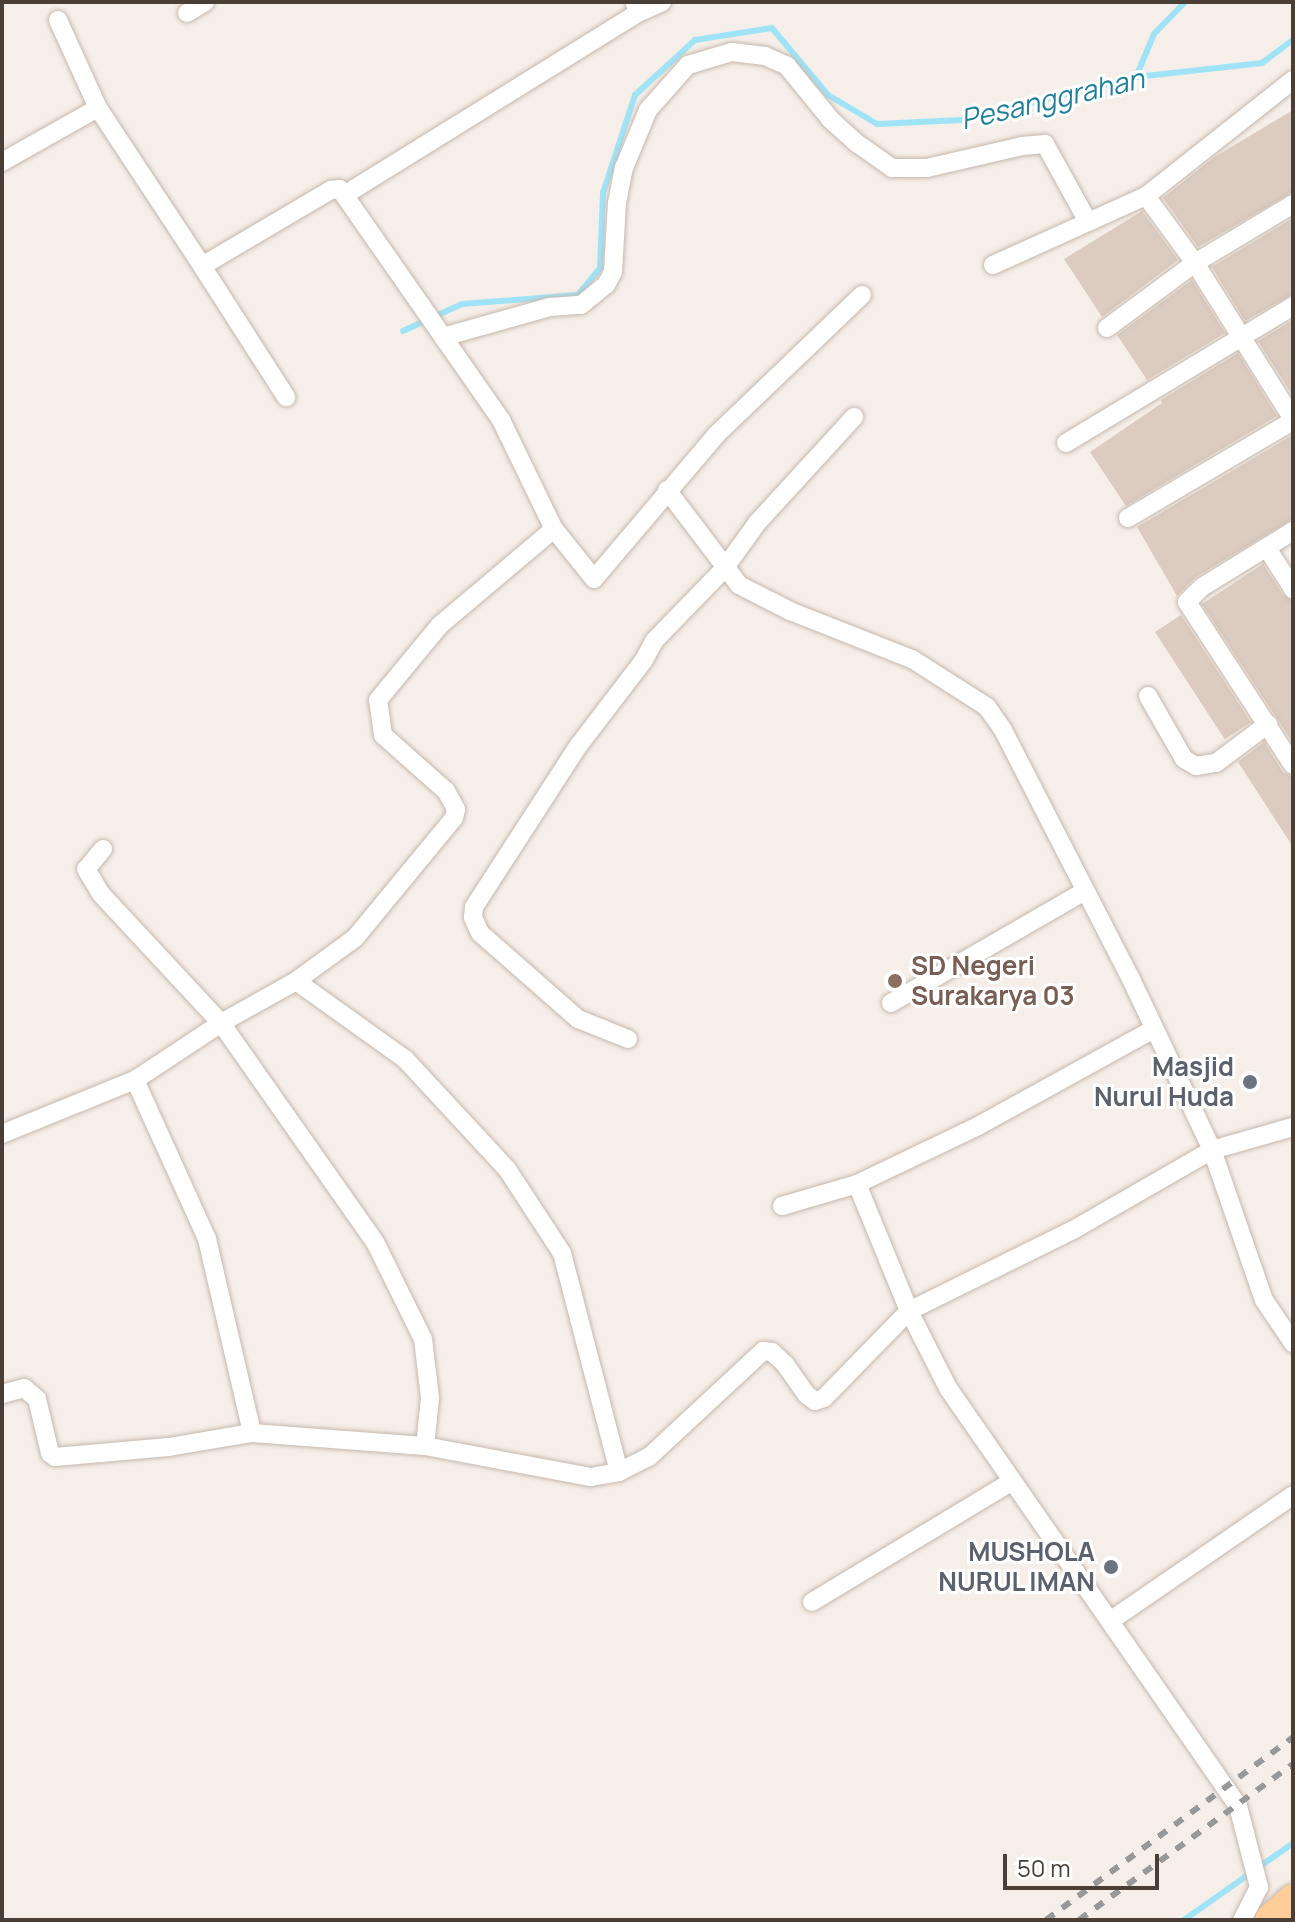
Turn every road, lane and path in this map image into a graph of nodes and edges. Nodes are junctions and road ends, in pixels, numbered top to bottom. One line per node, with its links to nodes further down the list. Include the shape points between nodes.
1 (205, 2): 4 (street)
2 (662, 2): 3 (street)
3 (637, 7): 9 (street)
4 (187, 13)
5 (58, 20): 7 (street)
6 (1293, 80): 10 (street)
7 (98, 108): 8 (street); 15 (street)
8 (2, 162)
9 (346, 194): 15 (street, via 331,190); 19 (street)
10 (1146, 196): 12 (street); 13 (street)
11 (1293, 204): 13 (street)
12 (1088, 222): 14 (street); 19 (street, via 1045,144 927,168 892,168 831,120 787,66 765,56 732,52 688,65 648,110 624,168 613,272 606,285 581,305 550,307)
13 (1195, 263): 18 (street); 20 (street)
14 (993, 265)
15 (202, 266): 21 (street)
16 (862, 295): 25 (street, via 717,434)
17 (1293, 306): 20 (street)
18 (1107, 328)
19 (443, 337): 27 (street, via 501,420)
20 (1244, 337): 23 (street); 24 (street)
21 (286, 397)
22 (854, 417): 30 (street, via 757,523)
23 (1293, 420): 26 (street)
24 (1066, 443)
25 (667, 490): 27 (street, via 594,579); 30 (street)
26 (1128, 518)
27 (554, 529): 37 (street, via 440,625 378,700 383,735 446,791 456,809 454,818 355,938)
28 (1293, 531): 29 (street)
29 (1267, 548): 31 (street); 33 (street, via 1202,587 1187,602)
30 (724, 569): 36 (street, via 756,595 912,659 987,707); 41 (street, via 654,641 474,907 480,933 578,1019)
31 (1293, 589)
32 (1148, 696): 33 (street, via 1184,759 1196,766 1216,763)
33 (1268, 724): 34 (street)
34 (1293, 765)
35 (103, 849): 39 (street, via 86,869 101,894)
36 (1085, 891): 38 (street); 40 (street)
37 (296, 981): 39 (street); 53 (street, via 405,1059 507,1169 562,1253)
38 (891, 1003)
39 (221, 1023): 42 (street); 52 (street, via 375,1242 423,1339 430,1398)
40 (1154, 1029): 45 (street); 46 (street, via 978,1126)
41 (628, 1039)
42 (135, 1080): 43 (street); 51 (street, via 207,1239)
43 (5, 1127)
44 (1293, 1127): 45 (street)
45 (1212, 1150): 48 (street, via 1073,1230); 49 (street, via 1264,1300)
46 (857, 1184): 47 (street); 48 (street)
47 (782, 1206)
48 (909, 1311): 53 (street, via 824,1398 815,1401 785,1364 763,1351 649,1457); 54 (street, via 948,1388)
49 (1293, 1343)
50 (2, 1394): 51 (street, via 24,1388 37,1399 55,1457)
51 (252, 1433): 52 (street)
52 (425, 1446): 53 (street, via 591,1477)
53 (619, 1472)
54 (1011, 1482): 56 (street); 57 (street)
55 (1293, 1495): 57 (street)
56 (812, 1602)
57 (1110, 1621): 59 (street, via 1238,1806 1259,1887)
58 (1293, 1899): 60 (main road)
59 (1242, 1920)
60 (1270, 1920)

